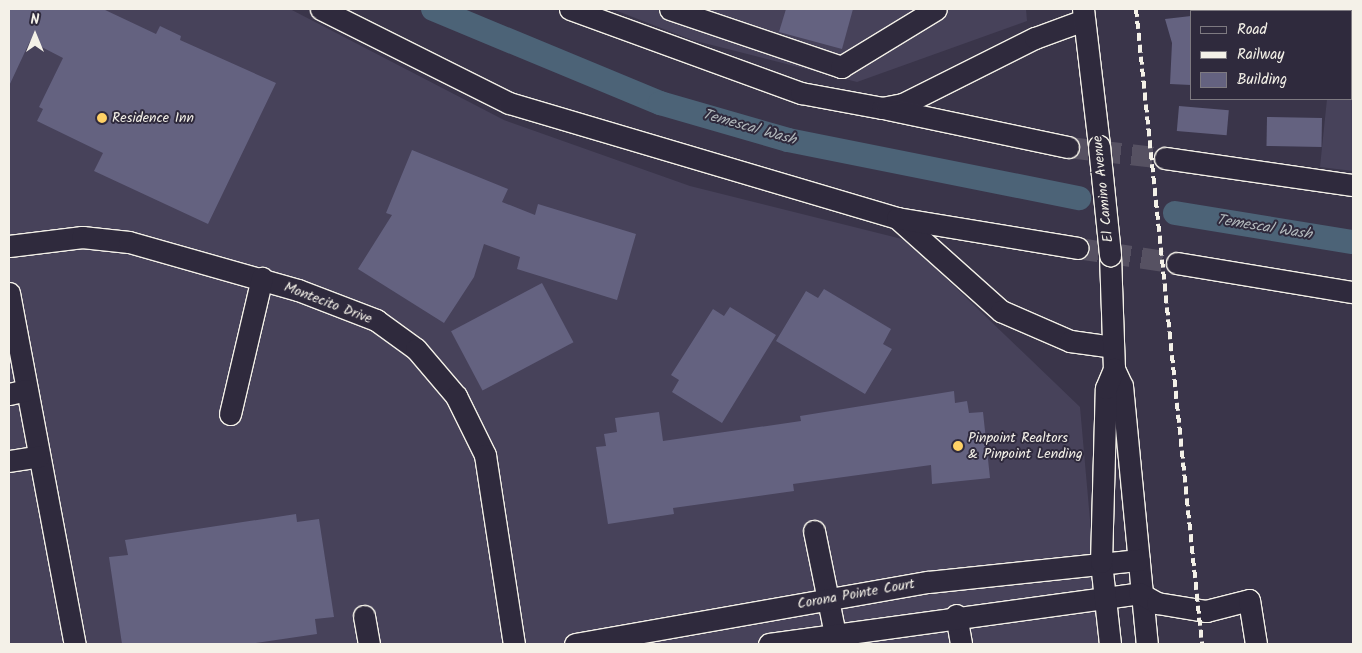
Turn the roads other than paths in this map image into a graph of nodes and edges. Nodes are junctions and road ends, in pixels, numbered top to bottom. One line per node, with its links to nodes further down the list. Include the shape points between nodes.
1 (321, 9): 10 (street, via 509,103)
2 (570, 9): 6 (street, via 801,92)
3 (670, 9): 4 (street, via 840,67)
4 (936, 9)
5 (1083, 15): 6 (street, via 903,104); 17 (street, El Camino Avenue, bridge, via 1110,254)
6 (882, 108): 7 (street)
7 (1068, 146)
8 (1166, 158): 9 (street)
9 (1353, 185)
10 (897, 218): 12 (street); 17 (street, via 1001,311 1070,341)
11 (9, 246): 14 (street, Montecito Drive, via 82,237 129,242)
12 (1078, 248)
13 (1177, 263): 15 (street)
14 (262, 278): 20 (street); 34 (street, Montecito Drive, via 376,320 416,349 456,396 485,454)
15 (1353, 292)
16 (9, 293): 19 (street)
17 (1113, 347): 18 (street, El Camino Avenue)
18 (1114, 369): 24 (street, El Camino Avenue, via 1122,386); 25 (street, El Camino Avenue, via 1106,388)
19 (18, 392): 21 (street)
20 (230, 414)
21 (40, 456): 22 (street); 32 (street)
22 (9, 461)
23 (814, 531): 28 (street)
24 (1139, 560): 25 (street, Corona Pointe Court); 26 (street, El Camino Avenue)
25 (1101, 562): 27 (street, El Camino Avenue); 28 (street, Corona Pointe Court)
26 (1139, 593): 27 (street); 39 (street, El Camino Avenue); 40 (street, via 1157,603 1206,611 1249,600)
27 (1103, 596): 29 (street); 38 (street, El Camino Avenue)
28 (830, 598): 31 (street); 35 (street, Corona Pointe Court)
29 (956, 615): 31 (street); 37 (street)
30 (364, 616): 33 (street)
31 (836, 638): 36 (street)
32 (75, 644)
33 (369, 644)
34 (514, 644)
35 (575, 644)
36 (769, 644)
37 (962, 644)
38 (1110, 644)
39 (1147, 644)
40 (1256, 644)

